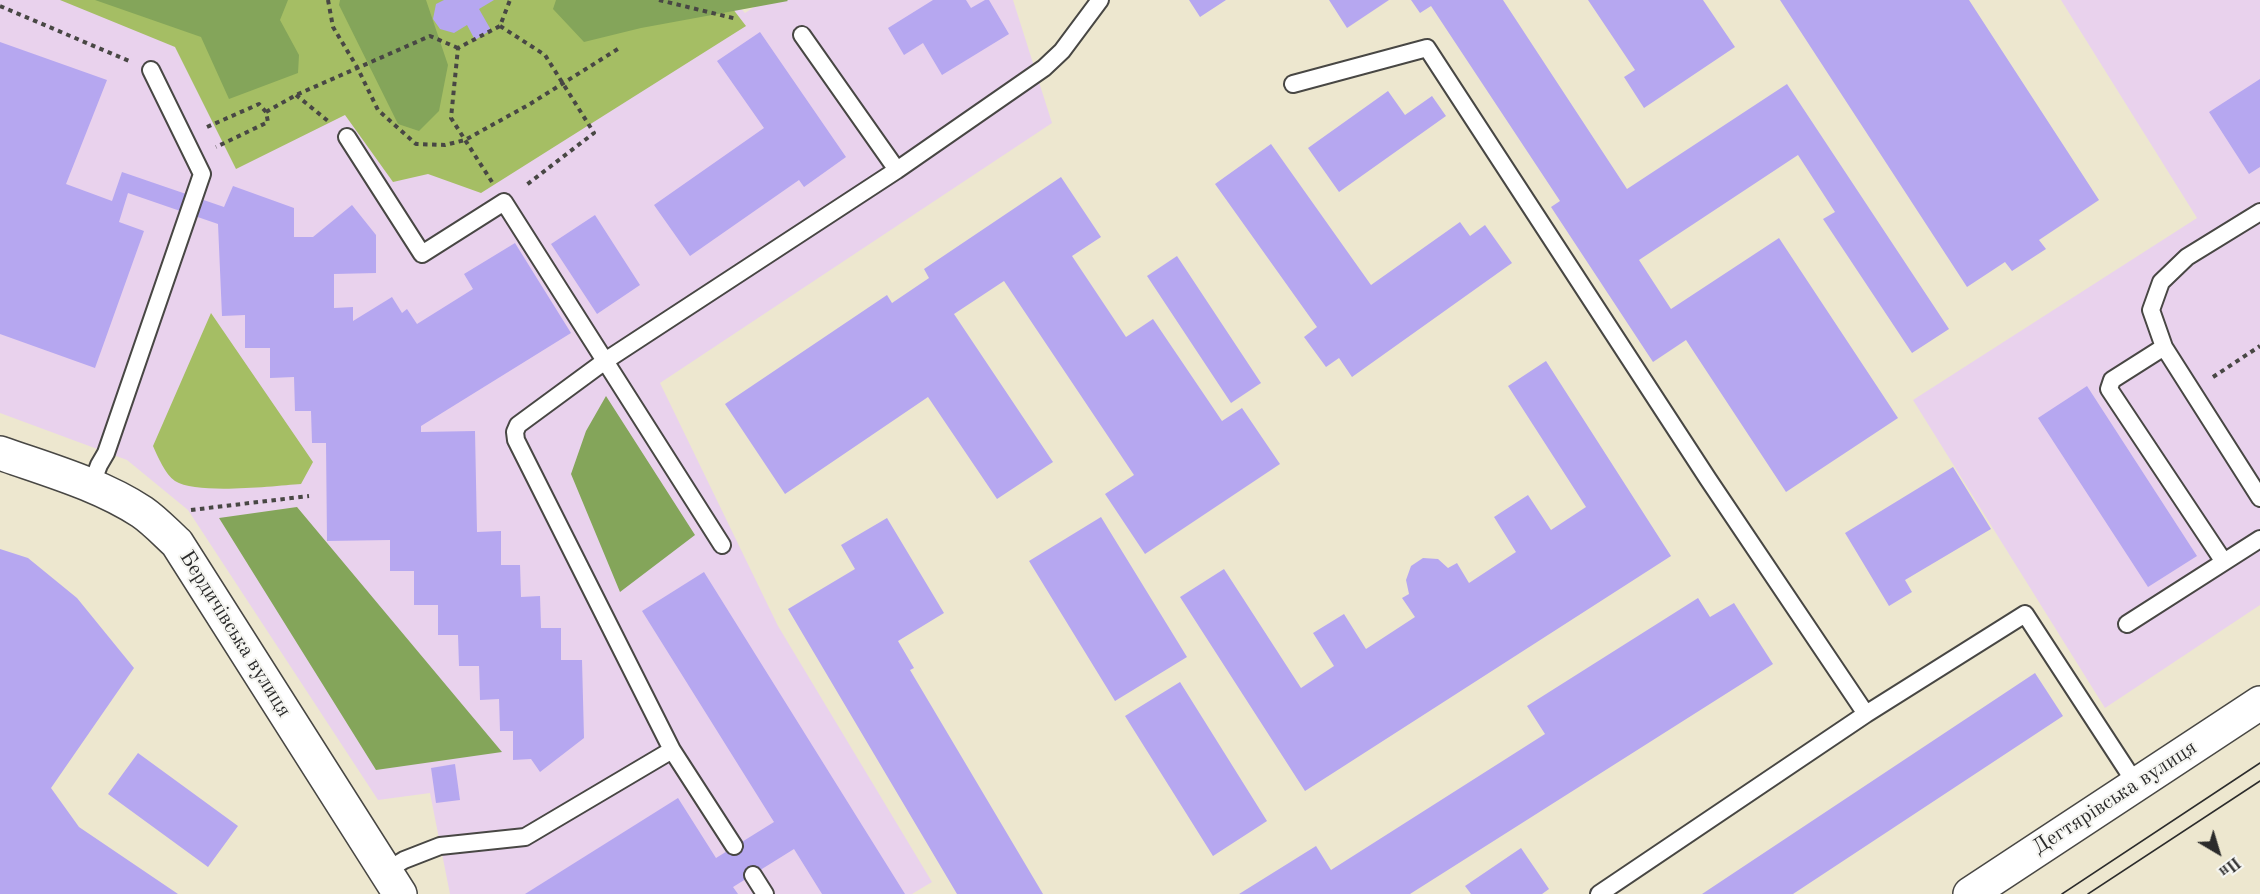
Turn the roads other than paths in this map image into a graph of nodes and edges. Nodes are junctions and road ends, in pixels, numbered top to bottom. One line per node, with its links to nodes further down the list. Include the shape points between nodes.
1 (1100, 0): 6 (lane, via 1044,69)
2 (802, 35): 6 (lane)
3 (151, 70): 11 (lane, via 202,174)
4 (1293, 84): 18 (lane, via 1427,48)
5 (347, 137): 9 (lane, via 422,254 504,202)
6 (897, 170): 9 (lane)
7 (2260, 212): 8 (lane, via 2187,257 2161,282 2151,310)
8 (2164, 348): 12 (lane); 15 (lane, via 2112,380 2109,389)
9 (605, 361): 14 (lane); 19 (lane, via 526,417 518,425 516,440)
10 (0, 453): 11 (street, Бердичівська вулиця)
11 (92, 486): 23 (street, Бердичівська вулиця, via 144,514 177,543)
12 (2260, 498)
13 (2260, 539): 15 (lane)
14 (722, 545)
15 (2224, 562): 16 (lane)
16 (2127, 624)
17 (2260, 703): 20 (street, Дегтярівська вулиця)
18 (1866, 714): 20 (lane, via 2025,614); 25 (lane)
19 (672, 750): 21 (lane); 23 (lane, via 525,837 440,846 404,860)
20 (2136, 784): 26 (street, Дегтярівська вулиця)
21 (734, 846)
22 (753, 875): 24 (lane)
23 (393, 883)
24 (765, 894)
25 (1599, 894)
26 (1970, 894)

